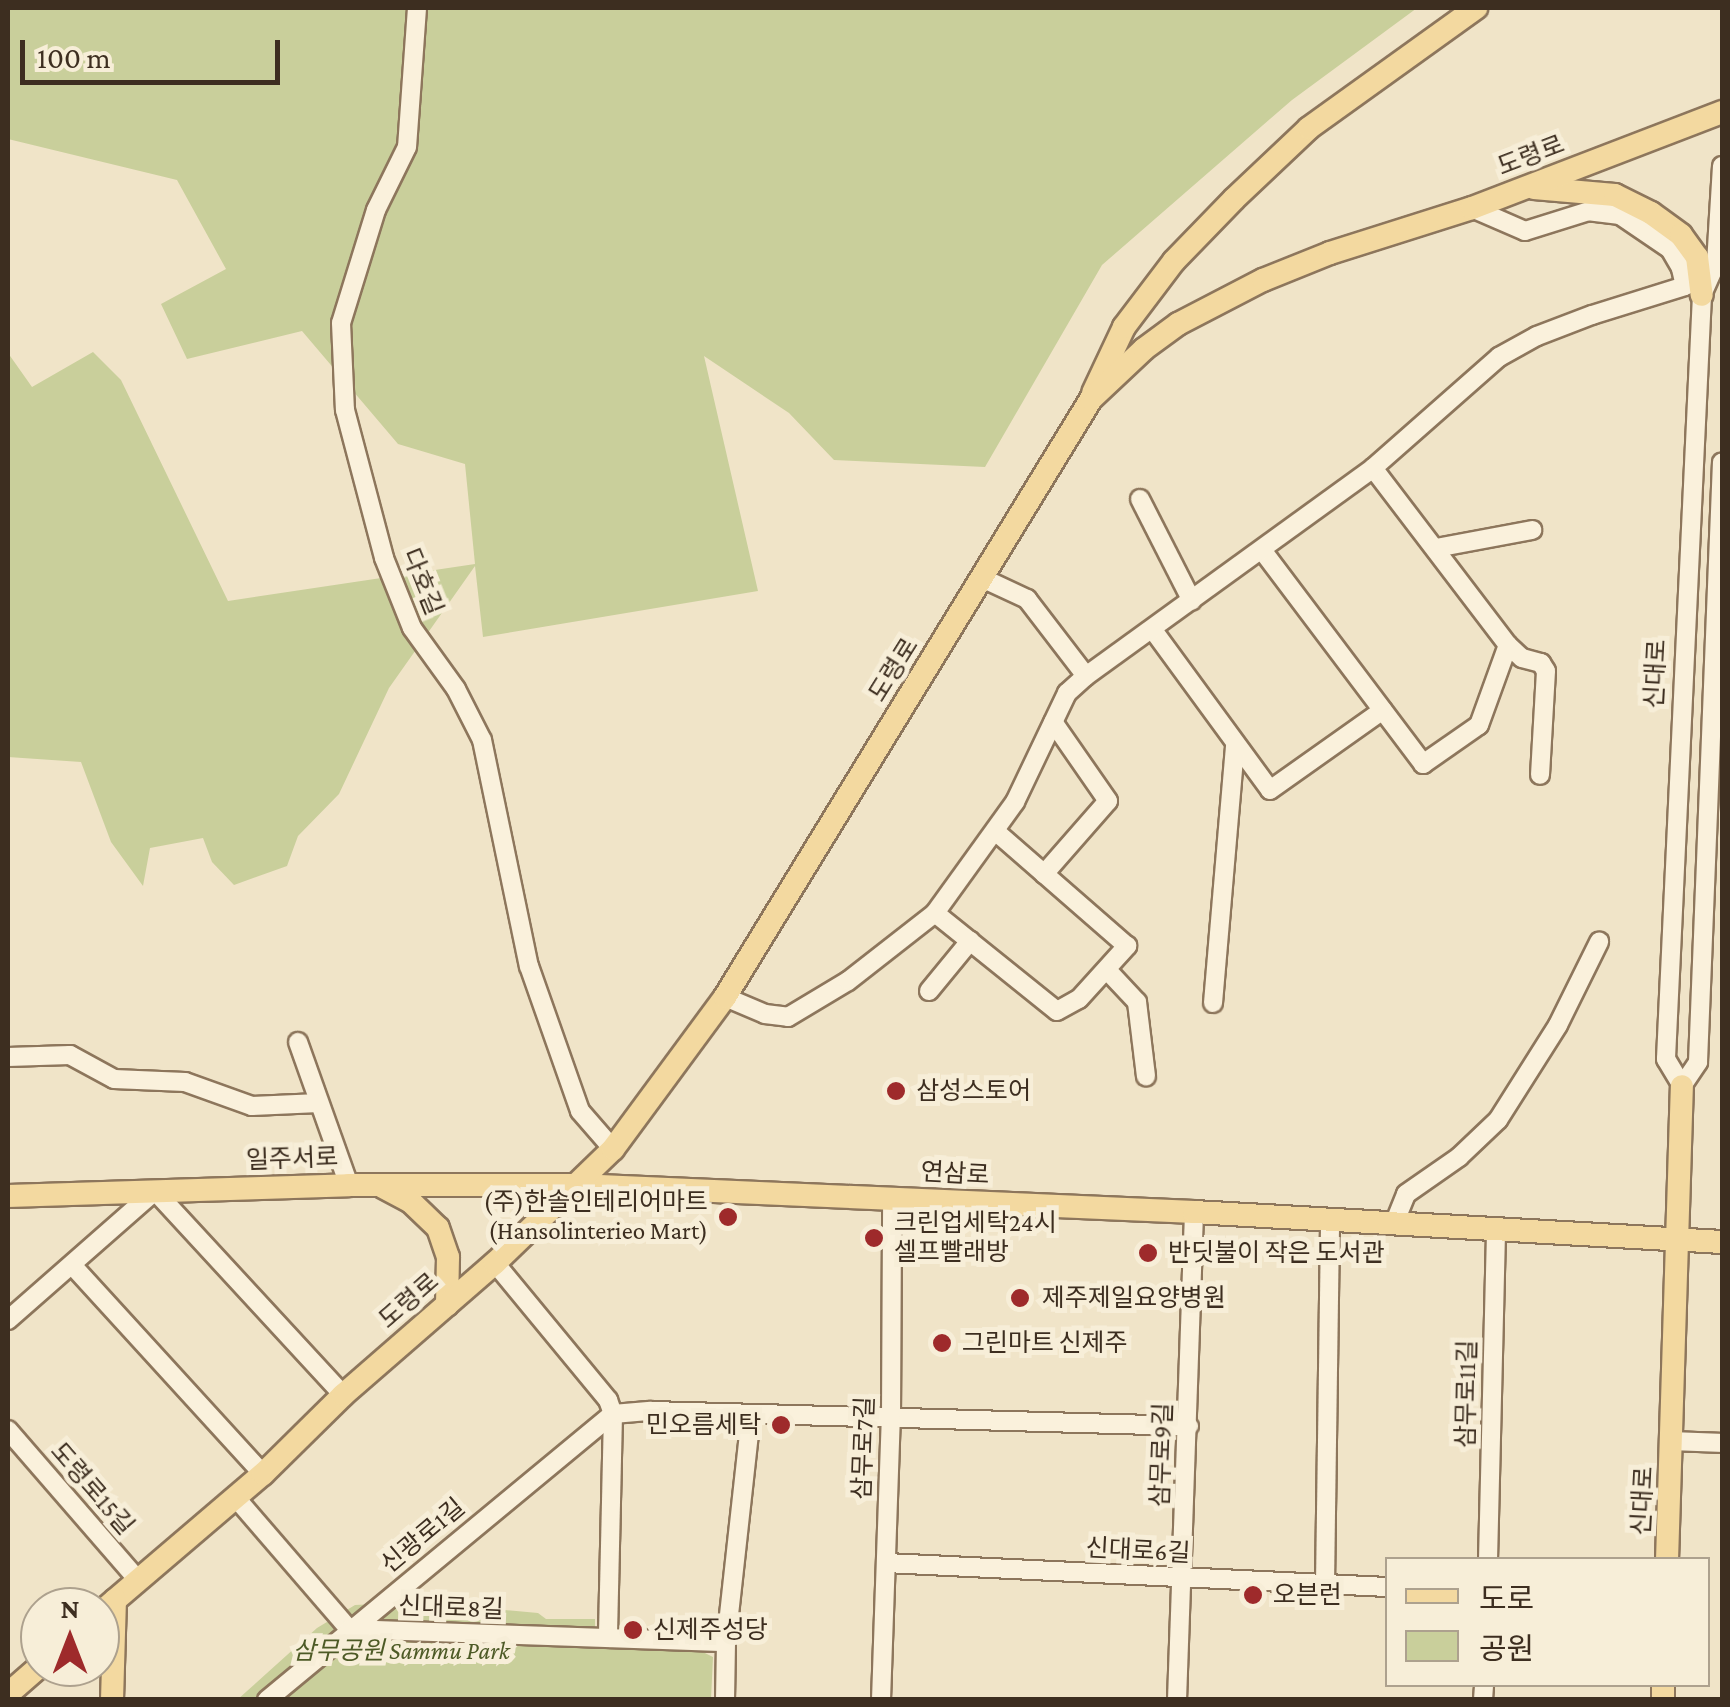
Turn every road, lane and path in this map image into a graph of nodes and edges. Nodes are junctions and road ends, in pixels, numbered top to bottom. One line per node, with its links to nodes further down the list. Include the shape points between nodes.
1 (417, 8): 39 (street, 다호길, via 407,147 376,210 342,323 346,410 384,558 412,628 482,740 529,966 580,1111)
2 (1476, 8): 9 (main road, via 1309,128 1234,199 1174,261 1124,327)
3 (1722, 112): 5 (main road, 도령로)
4 (1722, 166): 7 (street, 신대로)
5 (1526, 187): 6 (main road, 도령로); 8 (main road, via 1615,195 1651,213 1697,257)
6 (1472, 208): 9 (main road, 도령로, via 1330,252 1218,301 1144,348); 11 (street, via 1525,232 1589,211 1620,215 1670,250 1684,286 1574,322 1499,358)
7 (1719, 271): 8 (street, 신대로)
8 (1702, 295): 37 (street, 신대로, via 1666,1059)
9 (1091, 399): 16 (main road, 도령로)
10 (1722, 462): 37 (street, 신대로, via 1698,1062)
11 (1373, 468): 14 (street); 15 (street)
12 (1140, 499): 17 (street)
13 (1532, 530): 14 (street)
14 (1436, 548): 19 (street)
15 (1262, 550): 17 (street); 21 (street)
16 (982, 578): 20 (street, via 1027,599); 32 (main road, 도령로)
17 (1192, 602): 18 (street)
18 (1152, 630): 20 (street); 23 (street)
19 (1508, 645): 21 (street, via 1479,725 1423,764); 24 (street, via 1546,671)
20 (1086, 676): 22 (street)
21 (1382, 710): 23 (street, via 1270,790)
22 (1052, 722): 25 (street, via 1042,752); 26 (street, via 1108,801)
23 (1235, 744): 33 (street)
24 (1540, 775)
25 (994, 831): 26 (street); 27 (street)
26 (1044, 874): 30 (street, via 1126,946)
27 (935, 913): 28 (street); 32 (street, via 817,1003 788,1017)
28 (970, 941): 30 (street, via 1056,1011 1079,1000); 31 (street)
29 (1599, 942): 48 (street, via 1558,1025 1498,1120 1459,1158 1406,1194)
30 (1108, 970): 36 (street, via 1137,1002)
31 (929, 991)
32 (725, 997): 39 (main road, 도령로)
33 (1213, 1004)
34 (298, 1042): 38 (street)
35 (8, 1057): 38 (street, via 70,1055 114,1079 186,1082 252,1106)
36 (1146, 1076)
37 (1682, 1086): 50 (main road, 신대로)
38 (318, 1102): 40 (street)
39 (613, 1149): 42 (main road, 도령로)
40 (349, 1185): 41 (main road, 일주서로); 43 (main road, 일주서로)
41 (380, 1185): 42 (main road, 일주서로); 54 (main road, via 438,1228 448,1257)
42 (578, 1185): 45 (main road, 연삼로); 52 (main road, 도령로)
43 (155, 1191): 44 (main road, 일주서로); 53 (street); 56 (street)
44 (8, 1196)
45 (892, 1199): 46 (main road, 연삼로); 59 (street, 삼무로7길)
46 (1194, 1212): 47 (main road, 연삼로); 60 (street, 삼무로9길)
47 (1330, 1221): 48 (main road, 연삼로); 71 (street)
48 (1394, 1224): 49 (main road, 연삼로)
49 (1496, 1229): 50 (main road, 연삼로); 66 (street, 삼무로11길)
50 (1677, 1238): 51 (main road, 연삼로); 62 (main road, 신대로)
51 (1722, 1242)
52 (495, 1263): 54 (main road, 도령로); 57 (street)
53 (73, 1266): 55 (street); 64 (street)
54 (447, 1305): 56 (main road, 도령로)
55 (8, 1320)
56 (342, 1395): 64 (main road, 도령로)
57 (613, 1414): 58 (street); 74 (street, 신광로1길); 75 (street)
58 (751, 1415): 59 (street); 76 (street)
59 (891, 1416): 60 (street); 68 (street, 삼무로7길)
60 (1189, 1426): 69 (street, 삼무로9길)
61 (8, 1430): 70 (street, 도령로15길)
62 (1673, 1442): 63 (street); 67 (main road, 신대로)
63 (1722, 1443)
64 (263, 1474): 65 (main road, 도령로)
65 (236, 1498): 70 (main road, 도령로); 74 (street)
66 (1488, 1557)
67 (1667, 1557)
68 (886, 1564): 69 (street, 신대로6길); 79 (street, 삼무로7길)
69 (1183, 1579): 71 (street, 신대로6길); 80 (street, 삼무로9길)
70 (138, 1580): 73 (main road, 도령로)
71 (1325, 1585): 72 (street, 신대로6길)
72 (1385, 1587)
73 (120, 1596)
74 (349, 1630): 75 (street, 신대로8길); 77 (street, 신광로1길)
75 (608, 1638): 76 (street, 신대로8길)
76 (726, 1642): 78 (street)
77 (268, 1700)
78 (725, 1700)
79 (881, 1700)
80 (1178, 1700)

